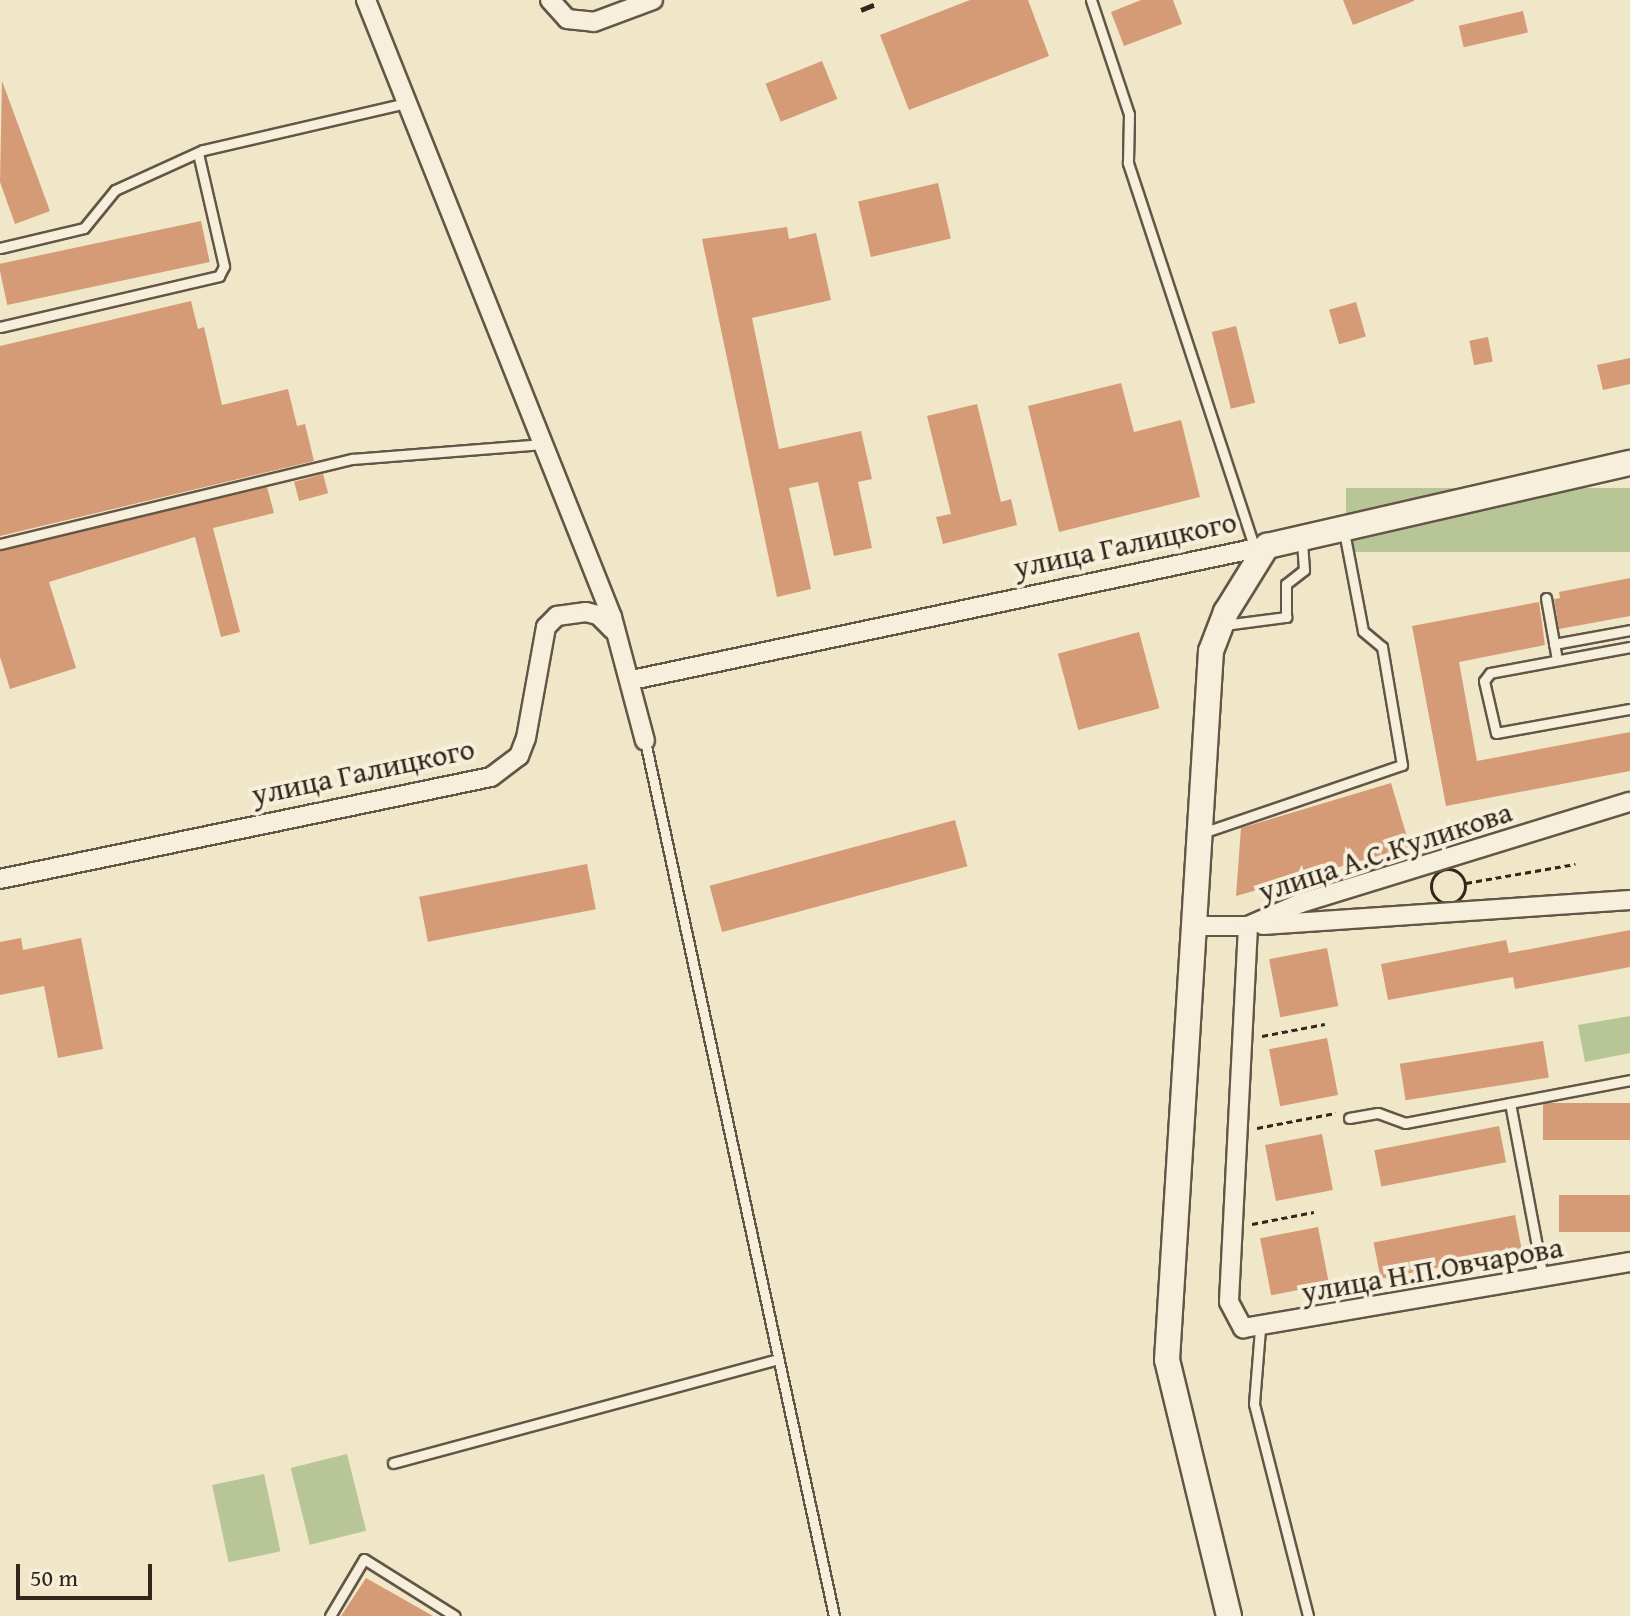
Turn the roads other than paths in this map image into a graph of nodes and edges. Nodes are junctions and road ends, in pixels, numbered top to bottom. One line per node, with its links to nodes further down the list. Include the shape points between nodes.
1 (366, 0): 5 (street)
2 (550, 0): 3 (street, via 567,19 594,22)
3 (653, 0)
4 (1091, 0): 14 (lane, via 1129,114 1128,163)
5 (407, 103): 6 (lane); 9 (street)
6 (198, 153): 7 (lane, via 115,190 84,228); 8 (lane, via 224,266 219,276)
7 (0, 248)
8 (0, 327)
9 (543, 444): 13 (lane, via 352,459); 18 (street)
10 (1630, 463): 11 (street, улица Галицкого)
11 (1343, 529): 12 (street, улица Галицкого); 26 (lane, via 1363,631 1382,647 1402,765)
12 (1302, 539): 14 (street, улица Галицкого); 16 (lane, via 1304,570 1286,584 1286,617)
13 (0, 544)
14 (1261, 548): 16 (street); 22 (street, улица Галицкого)
15 (1546, 598): 19 (lane)
16 (1221, 626): 26 (street, via 1206,685)
17 (1630, 630): 19 (lane)
18 (618, 635): 22 (street); 27 (street, улица Галицкого, via 598,615 586,612 557,616 546,627 526,738 519,756 491,777)
19 (1554, 644): 21 (lane)
20 (1630, 647): 21 (lane)
21 (1557, 660): 23 (lane, via 1484,676 1496,733)
22 (632, 680): 24 (street)
23 (1630, 709)
24 (645, 741): 37 (lane)
25 (1630, 802): 30 (street, улица А.С.Куликова, via 1301,903)
26 (1199, 834): 29 (street)
27 (1, 876)
28 (1630, 900): 30 (street, улица А.С.Куликова)
29 (1195, 926): 30 (street); 42 (street, via 1167,1360)
30 (1248, 926): 36 (street, via 1229,1302)
31 (1630, 1080): 32 (lane)
32 (1510, 1103): 33 (lane, via 1405,1123 1378,1113); 35 (lane)
33 (1349, 1118)
34 (1630, 1262): 35 (street, улица Н.П.Овчарова)
35 (1543, 1278): 36 (street, улица Н.П.Овчарова)
36 (1251, 1328): 43 (lane, via 1254,1404)
37 (778, 1359): 38 (lane); 41 (lane)
38 (393, 1463)
39 (330, 1616): 40 (lane, via 364,1559)
40 (455, 1616)
41 (834, 1616)
42 (1229, 1616)
43 (1308, 1616)

